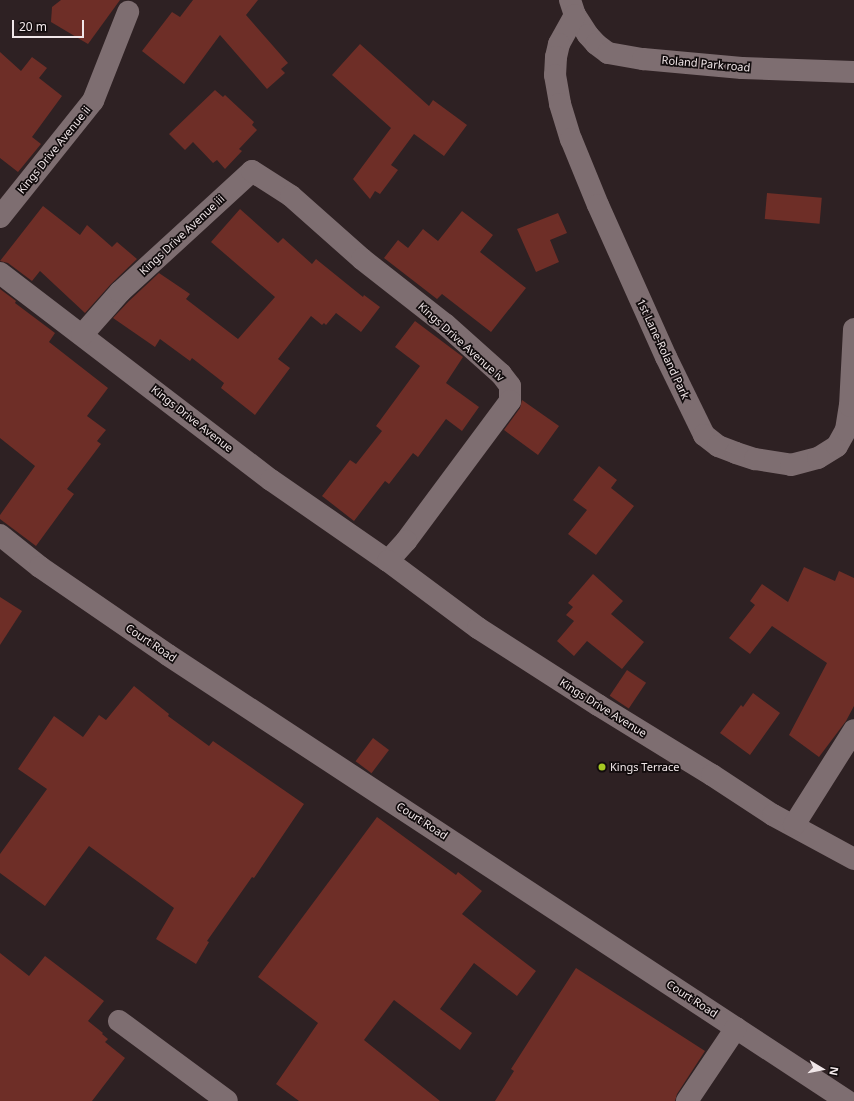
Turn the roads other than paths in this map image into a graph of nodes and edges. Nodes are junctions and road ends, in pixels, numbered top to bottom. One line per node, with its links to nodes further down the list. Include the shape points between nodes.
1 (573, 8): 3 (street, Roland Park road, via 596,44 608,53 643,59 742,68); 7 (street, 1st Lane-Roland Park, via 556,57 555,75 560,104 571,139 598,205 692,414 704,435 718,446 736,453 791,465 818,458 837,446 846,430 850,406)
2 (128, 12): 5 (street, Kings Drive Avenue ii, via 93,101)
3 (854, 72)
4 (291, 196): 8 (street, Kings Drive Avenue iii, via 252,171 120,292); 10 (street, Kings Drive Avenue iv, via 362,259 445,324 501,374 510,386 510,401 406,541)
5 (0, 217)
6 (0, 273): 8 (street, Kings Drive Avenue)
7 (854, 329)
8 (82, 335): 10 (street, Kings Drive Avenue, via 272,480)
9 (0, 535): 15 (street, Court Road, via 40,567 168,655)
10 (388, 561): 12 (street, Kings Drive Avenue, via 478,628 598,706 773,815)
11 (854, 730): 12 (street)
12 (794, 825): 13 (street, Kings Drive Avenue)
13 (854, 859)
14 (119, 1021): 16 (street)
15 (736, 1028): 17 (street); 18 (street, Court Road)
16 (227, 1101)
17 (686, 1101)
18 (847, 1101)

